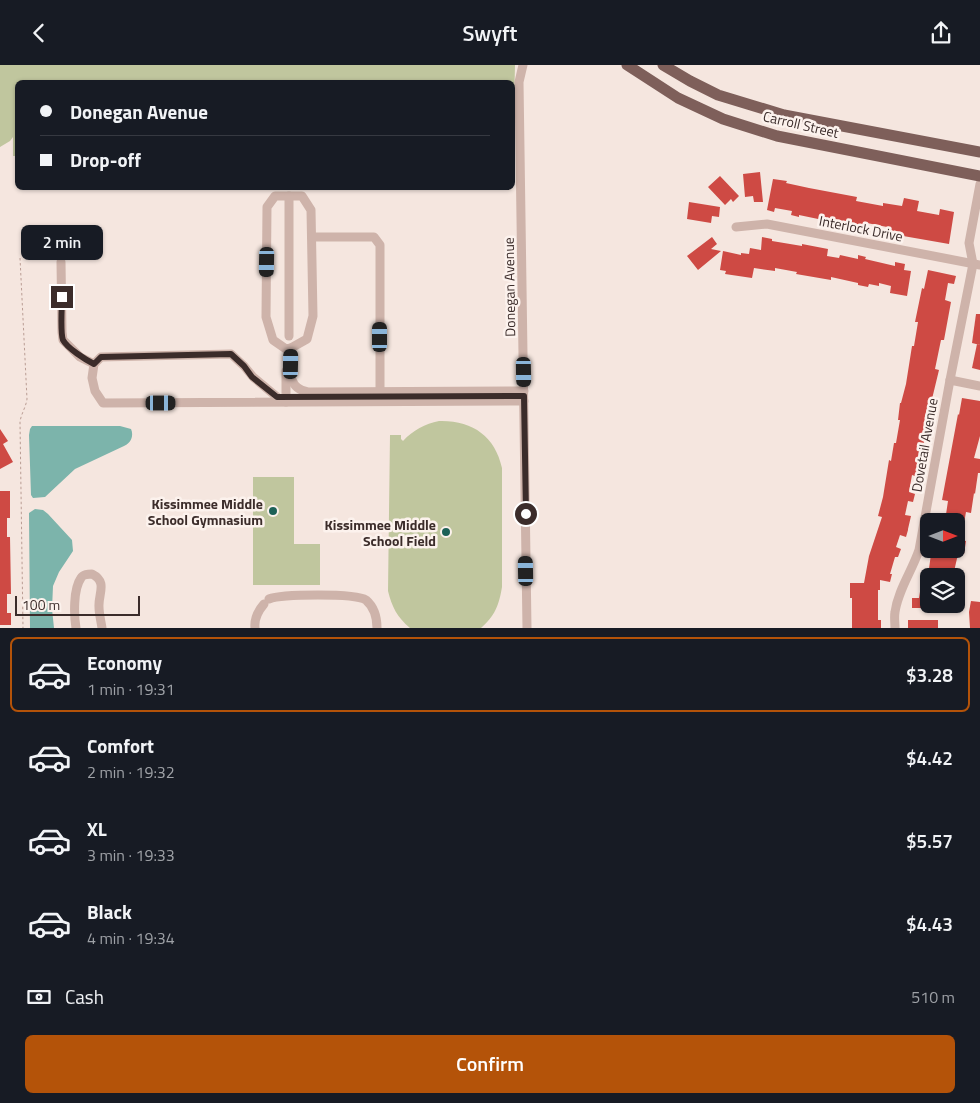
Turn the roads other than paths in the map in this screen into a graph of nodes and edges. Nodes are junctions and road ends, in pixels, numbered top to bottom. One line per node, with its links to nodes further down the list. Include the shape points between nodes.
1 (523, 65): 18 (street, Donegan Avenue, via 520,82)
2 (627, 65): 5 (main road, Carroll Street, via 678,98 723,119 777,135)
3 (663, 65): 4 (main road, via 718,95 784,115)
4 (980, 152)
5 (980, 176)
6 (980, 184): 12 (street, Dovetail Avenue, via 969,243)
7 (289, 196): 9 (street, via 302,196 311,210); 13 (street); 14 (street, via 274,195 268,207 266,317 273,340)
8 (736, 227): 12 (street, Interlock Drive, via 767,225)
9 (312, 237): 14 (street, via 313,316 307,339); 19 (street, via 374,237 380,245)
10 (980, 254): 12 (street, Dovetail Avenue)
11 (61, 262): 15 (street, via 63,340 80,357)
12 (976, 264): 16 (street, Dovetail Avenue)
13 (289, 336)
14 (289, 348): 19 (street, via 291,379 301,391); 20 (street)
15 (94, 364): 20 (street, via 101,357 231,354 252,377); 20 (street, via 92,379 103,403)
16 (950, 380): 17 (street); 26 (street, Dovetail Avenue, via 919,550 898,597)
17 (980, 386)
18 (524, 396): 19 (street); 25 (street, Donegan Avenue)
19 (380, 397): 20 (street)
20 (283, 398)
21 (76, 628): 22 (street, via 75,597 80,578 92,574 100,582)
22 (102, 628)
23 (255, 628): 24 (street, via 259,609 274,597 344,595 365,600 375,613)
24 (377, 628)
25 (527, 628)
26 (895, 628)

